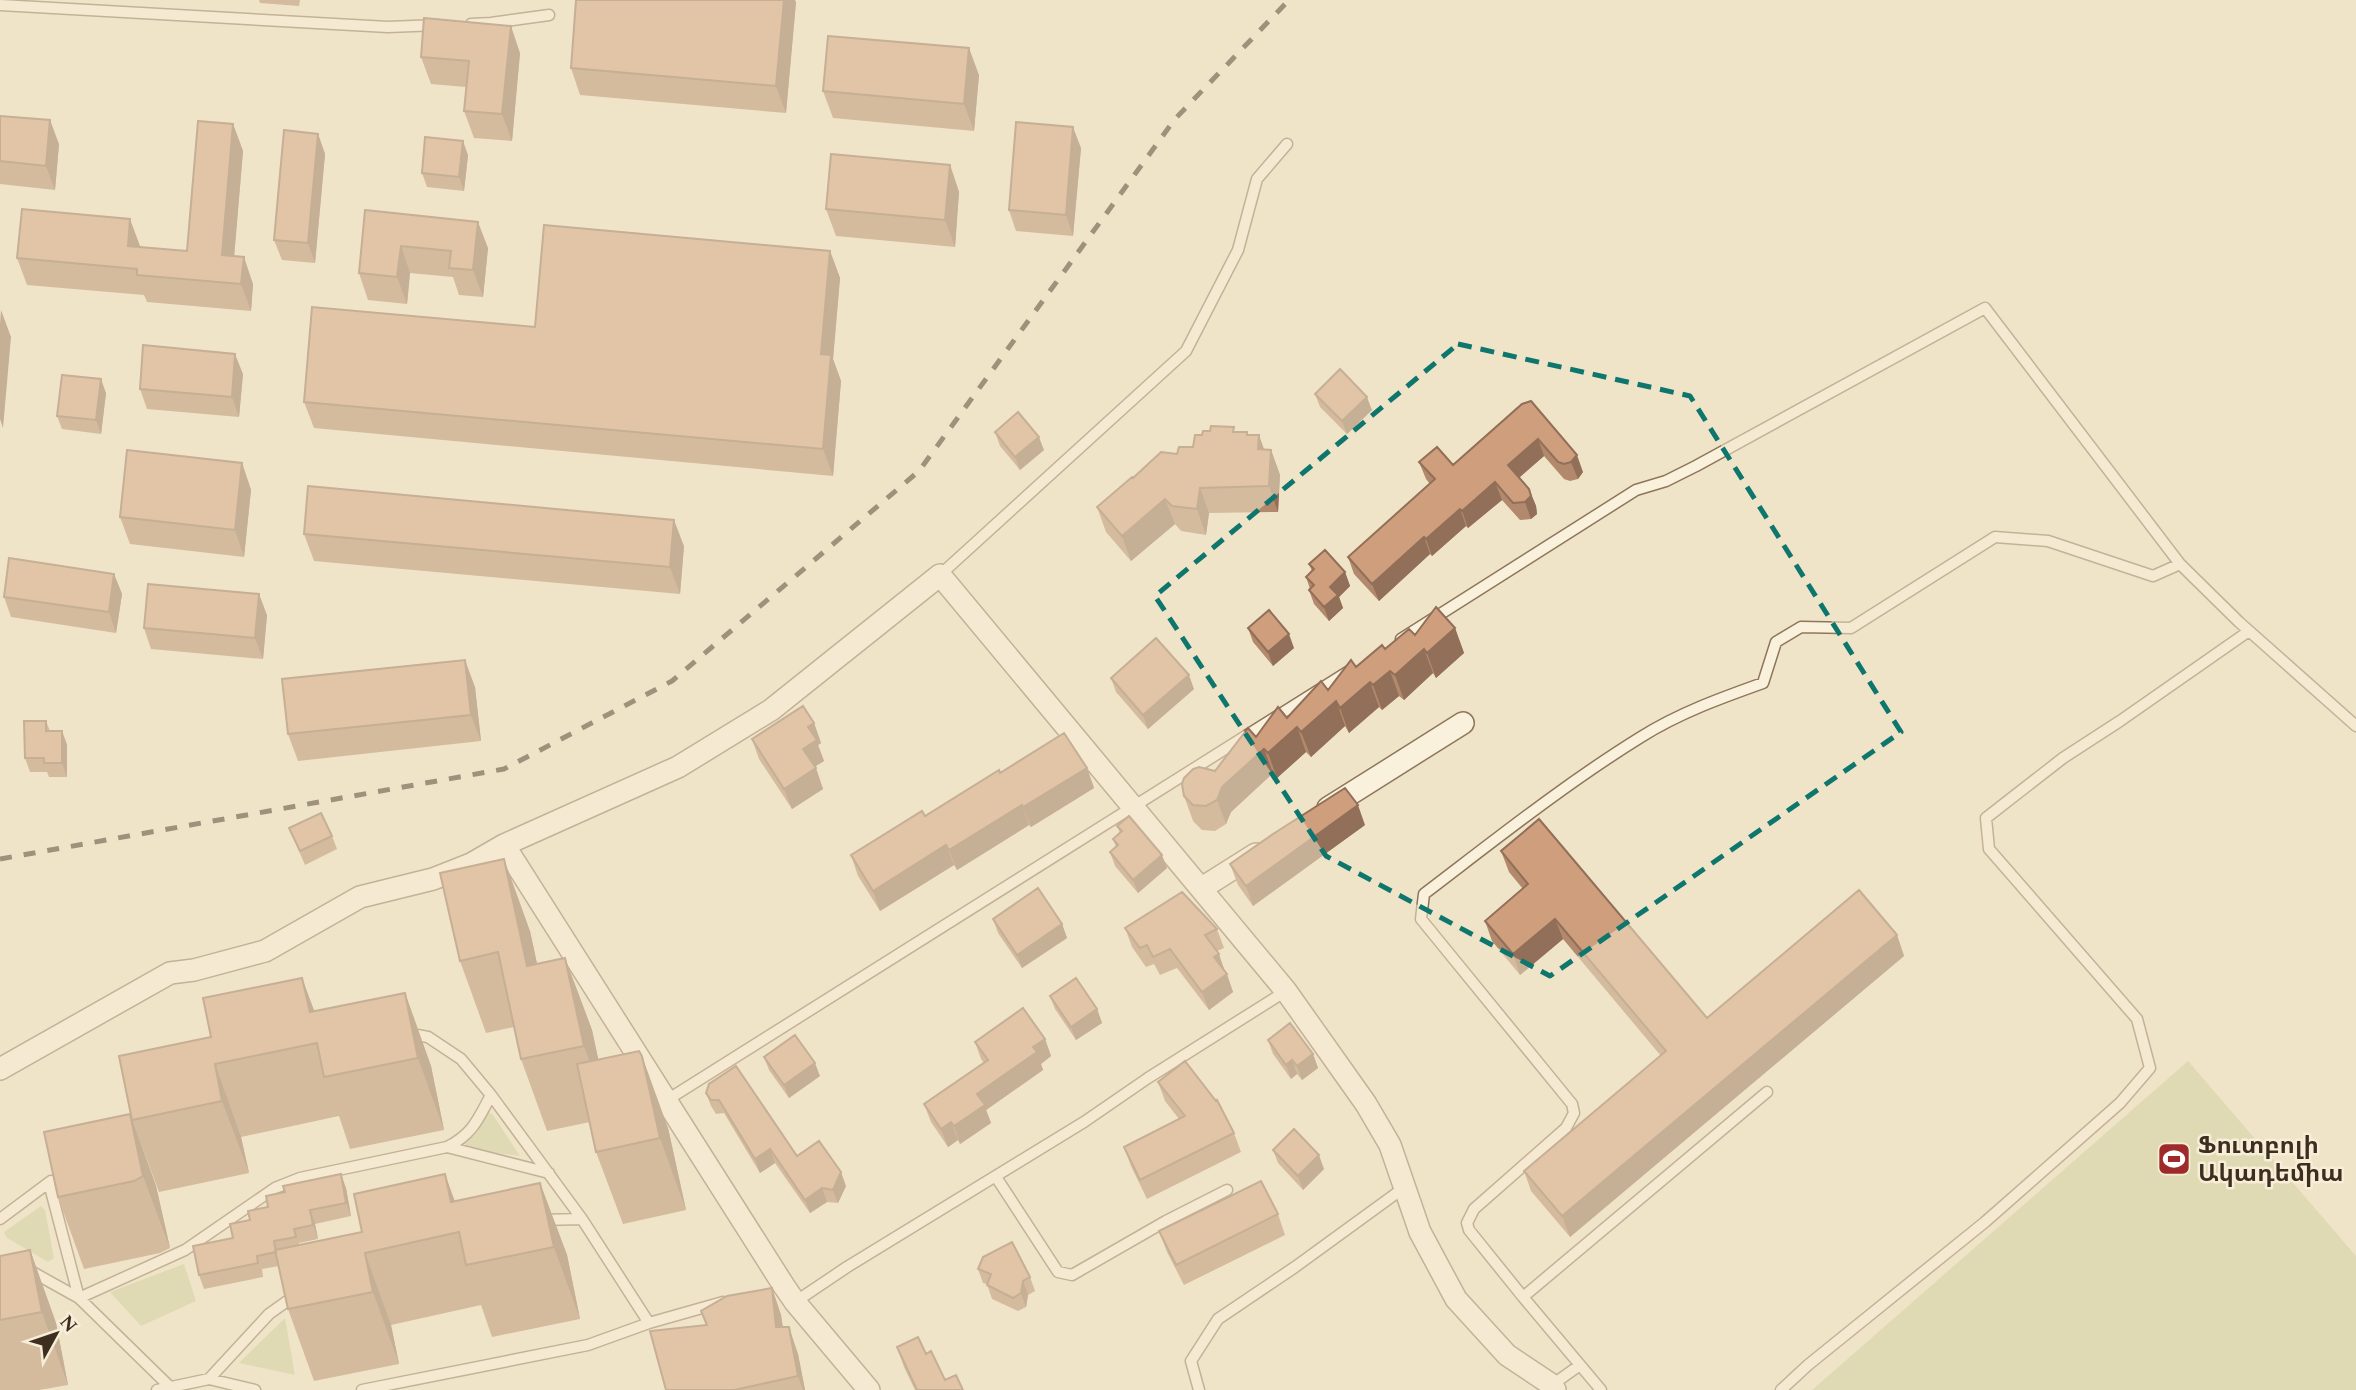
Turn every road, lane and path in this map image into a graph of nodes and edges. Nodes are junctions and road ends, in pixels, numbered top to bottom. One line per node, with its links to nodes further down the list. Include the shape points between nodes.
1 (0, 5): 4 (lane, via 388,27)
2 (549, 15): 3 (lane)
3 (465, 24)
4 (452, 25)
5 (1287, 144): 7 (lane, via 1257,179 1238,250 1186,351)
6 (2180, 564): 8 (lane); 9 (lane, via 1984,308 1696,466 1636,490); 37 (lane, via 2153,576 2048,541 1995,537 1851,628 1801,627 1776,642 1763,683 1698,707 1642,736 1424,894 1422,919 1572,1104 1574,1113 1566,1128 1474,1209 1467,1223)
7 (940, 575): 13 (street); 15 (street, via 771,710 678,766)
8 (2249, 631): 12 (lane); 51 (lane, via 2063,758 1986,818 1989,849 2137,1019 2150,1068 2120,1103 1985,1222)
9 (1391, 645)
10 (1355, 667): 13 (lane)
11 (1463, 723): 14 (street)
12 (2356, 726)
13 (1133, 808): 17 (street); 23 (lane)
14 (1315, 816)
15 (503, 845): 20 (street, via 433,880 359,897 265,951 170,973); 23 (street)
16 (1270, 845): 17 (street)
17 (1202, 888): 18 (street)
18 (1286, 991): 27 (lane); 29 (street, via 1366,1104 1390,1145)
19 (393, 1030): 22 (lane, via 428,1037 461,1059)
20 (0, 1069)
21 (1767, 1092): 37 (lane)
22 (491, 1095): 24 (lane, via 463,1139); 25 (lane)
23 (667, 1100): 36 (street)
24 (447, 1147): 25 (lane); 38 (lane, via 300,1178 275,1188 186,1250)
25 (549, 1173): 32 (lane)
26 (60, 1175): 28 (lane)
27 (996, 1177): 30 (lane, via 1058,1272 1072,1275); 36 (lane, via 847,1267)
28 (48, 1183): 31 (lane); 38 (lane)
29 (1405, 1187): 44 (street, via 1420,1232 1456,1299 1507,1355); 49 (lane, via 1218,1320 1191,1362)
30 (1227, 1191)
31 (0, 1219)
32 (582, 1219): 33 (lane); 40 (lane)
33 (533, 1220)
34 (11, 1261): 38 (lane)
35 (302, 1291): 42 (lane, via 269,1314)
36 (783, 1292): 48 (street)
37 (1523, 1297): 41 (lane)
38 (79, 1298): 43 (lane)
39 (739, 1298): 40 (lane)
40 (649, 1323): 47 (lane, via 588,1345)
41 (1580, 1365): 44 (lane); 50 (lane)
42 (209, 1379): 43 (lane); 46 (lane)
43 (170, 1387): 45 (lane)
44 (1553, 1387)
45 (157, 1390)
46 (255, 1390)
47 (362, 1390)
48 (867, 1390)
49 (1199, 1390)
50 (1601, 1390)
51 (1780, 1390)

